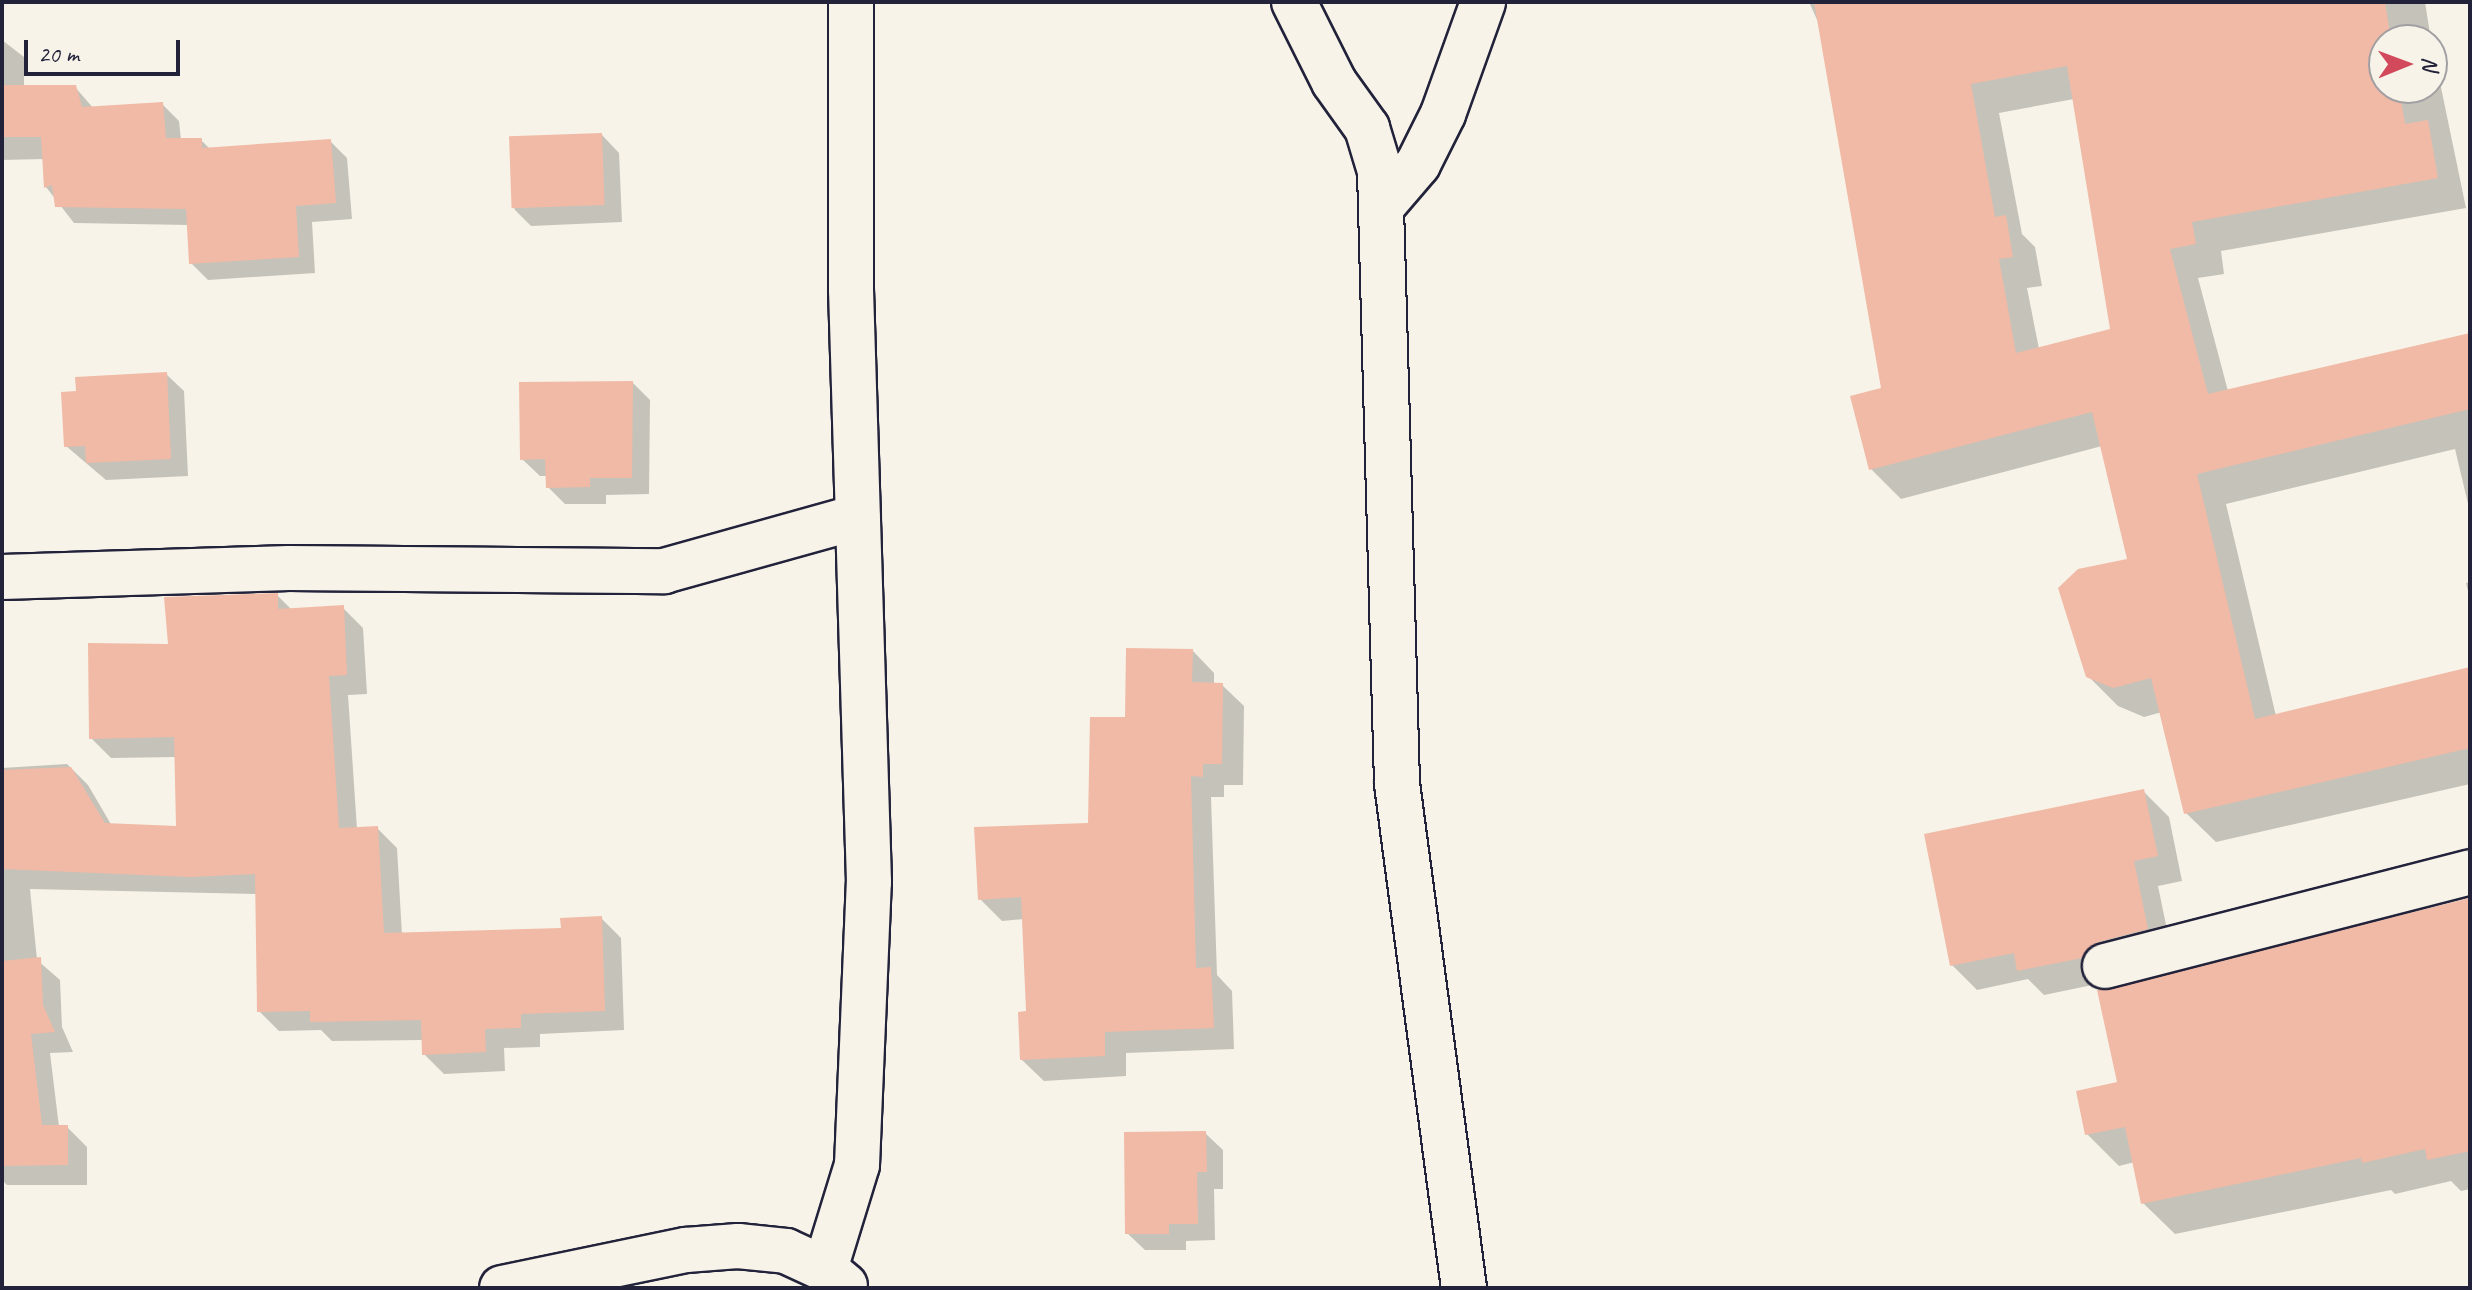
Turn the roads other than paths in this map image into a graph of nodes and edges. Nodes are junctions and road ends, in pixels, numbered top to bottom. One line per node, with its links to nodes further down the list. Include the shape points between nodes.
1 (851, 2): 5 (street)
2 (1294, 2): 4 (street, via 1327,70 1367,128 1377,153)
3 (1483, 2): 4 (street, via 1443,114 1418,164)
4 (1383, 205): 11 (street, via 1397,784)
5 (858, 517): 6 (street, via 664,571 289,568); 9 (street, via 869,882 857,1165)
6 (2, 577)
7 (2470, 872): 8 (street)
8 (2105, 966)
9 (836, 1278): 10 (street, via 786,1251 738,1246 686,1250)
10 (502, 1288)
11 (1464, 1288)

